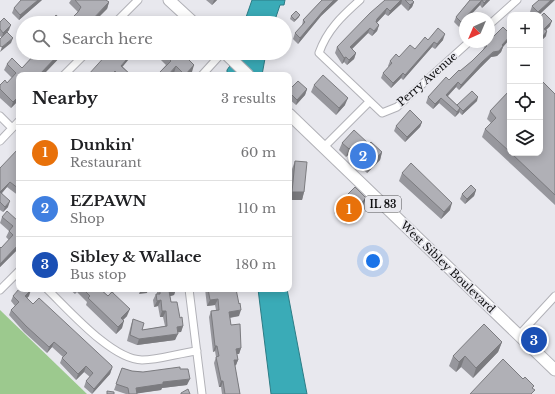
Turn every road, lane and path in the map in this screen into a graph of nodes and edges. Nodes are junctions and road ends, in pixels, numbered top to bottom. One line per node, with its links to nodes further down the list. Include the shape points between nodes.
1 (138, 0): 5 (street)
2 (169, 0): 6 (main road)
3 (360, 0): 15 (street, via 325,37 319,53)
4 (517, 0): 7 (street)
5 (122, 16)
6 (186, 16)
7 (495, 20)
8 (463, 48): 15 (street, Perry Avenue, via 397,107 382,113)
9 (79, 60): 12 (street)
10 (218, 60): 13 (street)
11 (232, 60): 14 (main road)
12 (67, 72)
13 (205, 72)
14 (245, 72)
15 (369, 102): 21 (street)
16 (0, 116): 19 (street)
17 (292, 117): 21 (main road, West Sibley Boulevard / IL 83)
18 (16, 124): 19 (street)
19 (12, 128): 20 (street)
20 (0, 141)
21 (324, 147): 27 (main road, West Sibley Boulevard / IL 83)
22 (16, 274): 23 (street)
23 (0, 290)
24 (50, 292): 28 (street, via 100,340 119,353 141,360)
25 (189, 292): 28 (street)
26 (555, 296): 27 (street)
27 (519, 334): 29 (main road, West Sibley Boulevard / IL 83)
28 (197, 351): 30 (street)
29 (555, 370)
30 (202, 394)

